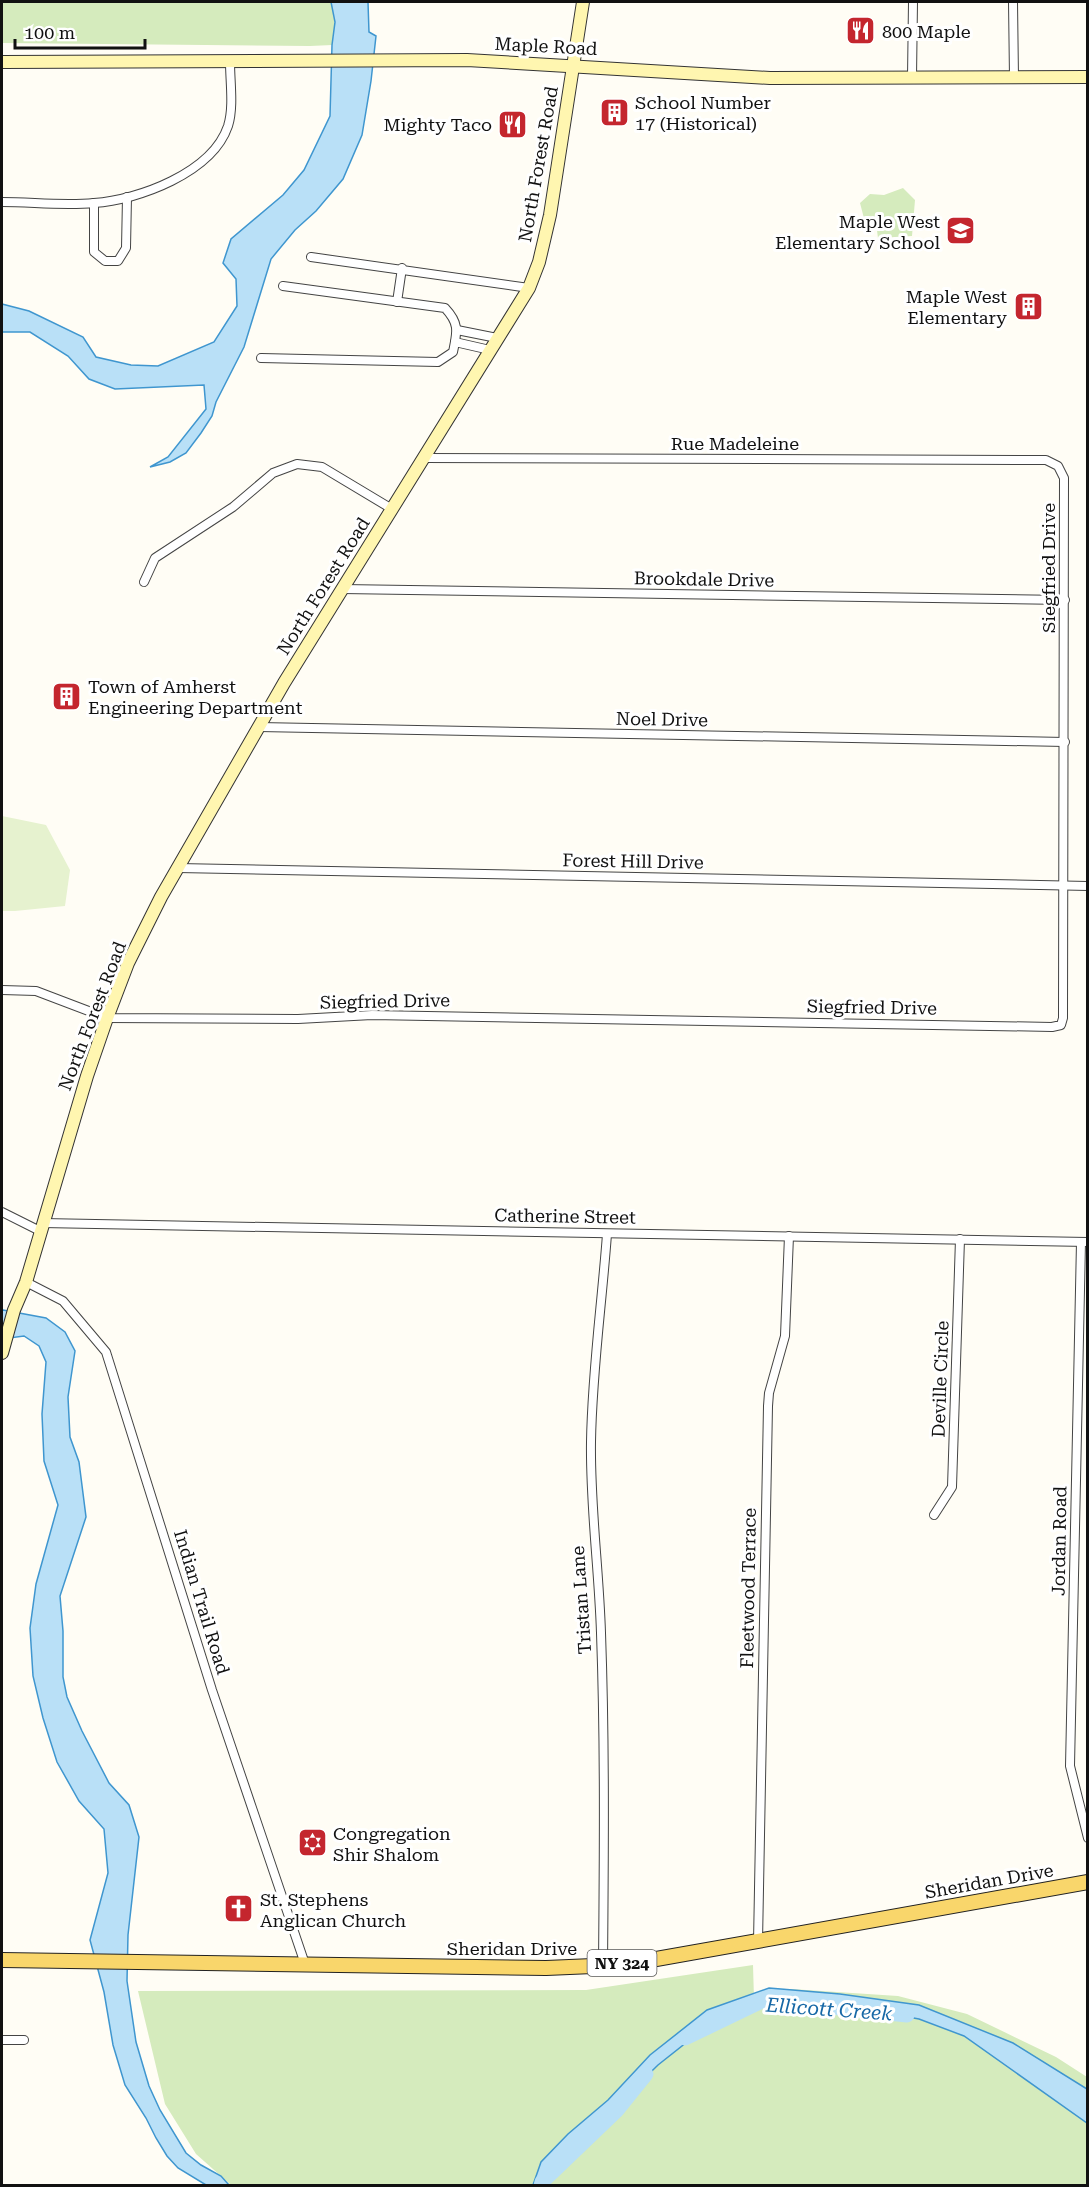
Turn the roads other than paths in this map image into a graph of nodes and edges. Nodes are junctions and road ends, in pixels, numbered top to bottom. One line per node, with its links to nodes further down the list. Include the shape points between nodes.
1 (583, 2): 6 (street, North Forest Road)
2 (913, 2): 7 (street)
3 (1013, 2): 9 (street)
4 (2, 62): 5 (street, Maple Road)
5 (230, 62): 6 (street, Maple Road, via 466,60); 10 (street, via 230,114 222,138 178,178)
6 (574, 66): 7 (street, Maple Road, via 770,78); 16 (street, North Forest Road, via 550,215)
7 (912, 77): 9 (street, Maple Road)
8 (1088, 77): 9 (street, Maple Road)
9 (1014, 78)
10 (127, 197): 12 (street); 12 (street, via 126,248 118,261 105,261 94,252)
11 (2, 202): 12 (street)
12 (94, 203)
13 (311, 257): 14 (street)
14 (402, 268): 16 (street); 17 (street)
15 (283, 286): 17 (street)
16 (530, 288): 19 (street, North Forest Road)
17 (397, 302): 18 (street, via 445,308 455,319)
18 (457, 330): 19 (street); 20 (street)
19 (497, 338): 21 (street, North Forest Road)
20 (455, 342): 21 (street); 22 (street, via 453,352 438,362)
21 (490, 350): 23 (street, North Forest Road)
22 (261, 358)
23 (424, 458): 24 (street, Rue Madeleine); 25 (street, North Forest Road)
24 (1046, 460): 28 (street, Siegfried Drive, via 1058,466 1064,478)
25 (392, 509): 26 (street, via 322,467 297,464 273,473 233,507 155,558); 27 (street, North Forest Road)
26 (144, 582)
27 (342, 590): 28 (street, Brookdale Drive); 29 (street, North Forest Road)
28 (1065, 600): 30 (street, Siegfried Drive)
29 (259, 727): 30 (street, Noel Drive); 31 (street, North Forest Road)
30 (1065, 742): 32 (street, Siegfried Drive)
31 (178, 868): 32 (street, Forest Hill Drive); 35 (street, North Forest Road, via 128,963)
32 (1064, 885): 33 (street, Forest Hill Drive); 35 (street, Siegfried Drive, via 1064,1018 1061,1025 1052,1027 372,1015 298,1019)
33 (1088, 886)
34 (2, 990): 35 (street, via 36,990)
35 (107, 1018): 37 (street, North Forest Road)
36 (2, 1212): 37 (street)
37 (41, 1227): 38 (street, Catherine Street); 42 (street, North Forest Road)
38 (607, 1233): 39 (street, Catherine Street); 50 (street, Tristan Lane, via 591,1441 603,1694)
39 (789, 1236): 40 (street, Catherine Street); 47 (street, Fleetwood Terrace, via 785,1336 768,1406)
40 (960, 1239): 41 (street, Catherine Street); 44 (street, Deville Circle, via 952,1487)
41 (1084, 1242): 45 (street, Jordan Road, via 1070,1766)
42 (26, 1282): 43 (street, North Forest Road); 49 (street, Indian Trail Road, via 63,1300 106,1352 212,1690)
43 (2, 1353)
44 (934, 1515)
45 (1088, 1838)
46 (1088, 1882): 47 (main road, Sheridan Drive / NY 324)
47 (758, 1942): 50 (main road, Sheridan Drive / NY 324)
48 (2, 1960): 49 (main road, Sheridan Drive / NY 324)
49 (305, 1964): 50 (main road, Sheridan Drive / NY 324, via 546,1968)
50 (603, 1965)
51 (2, 2040): 52 (street)
52 (24, 2040)

